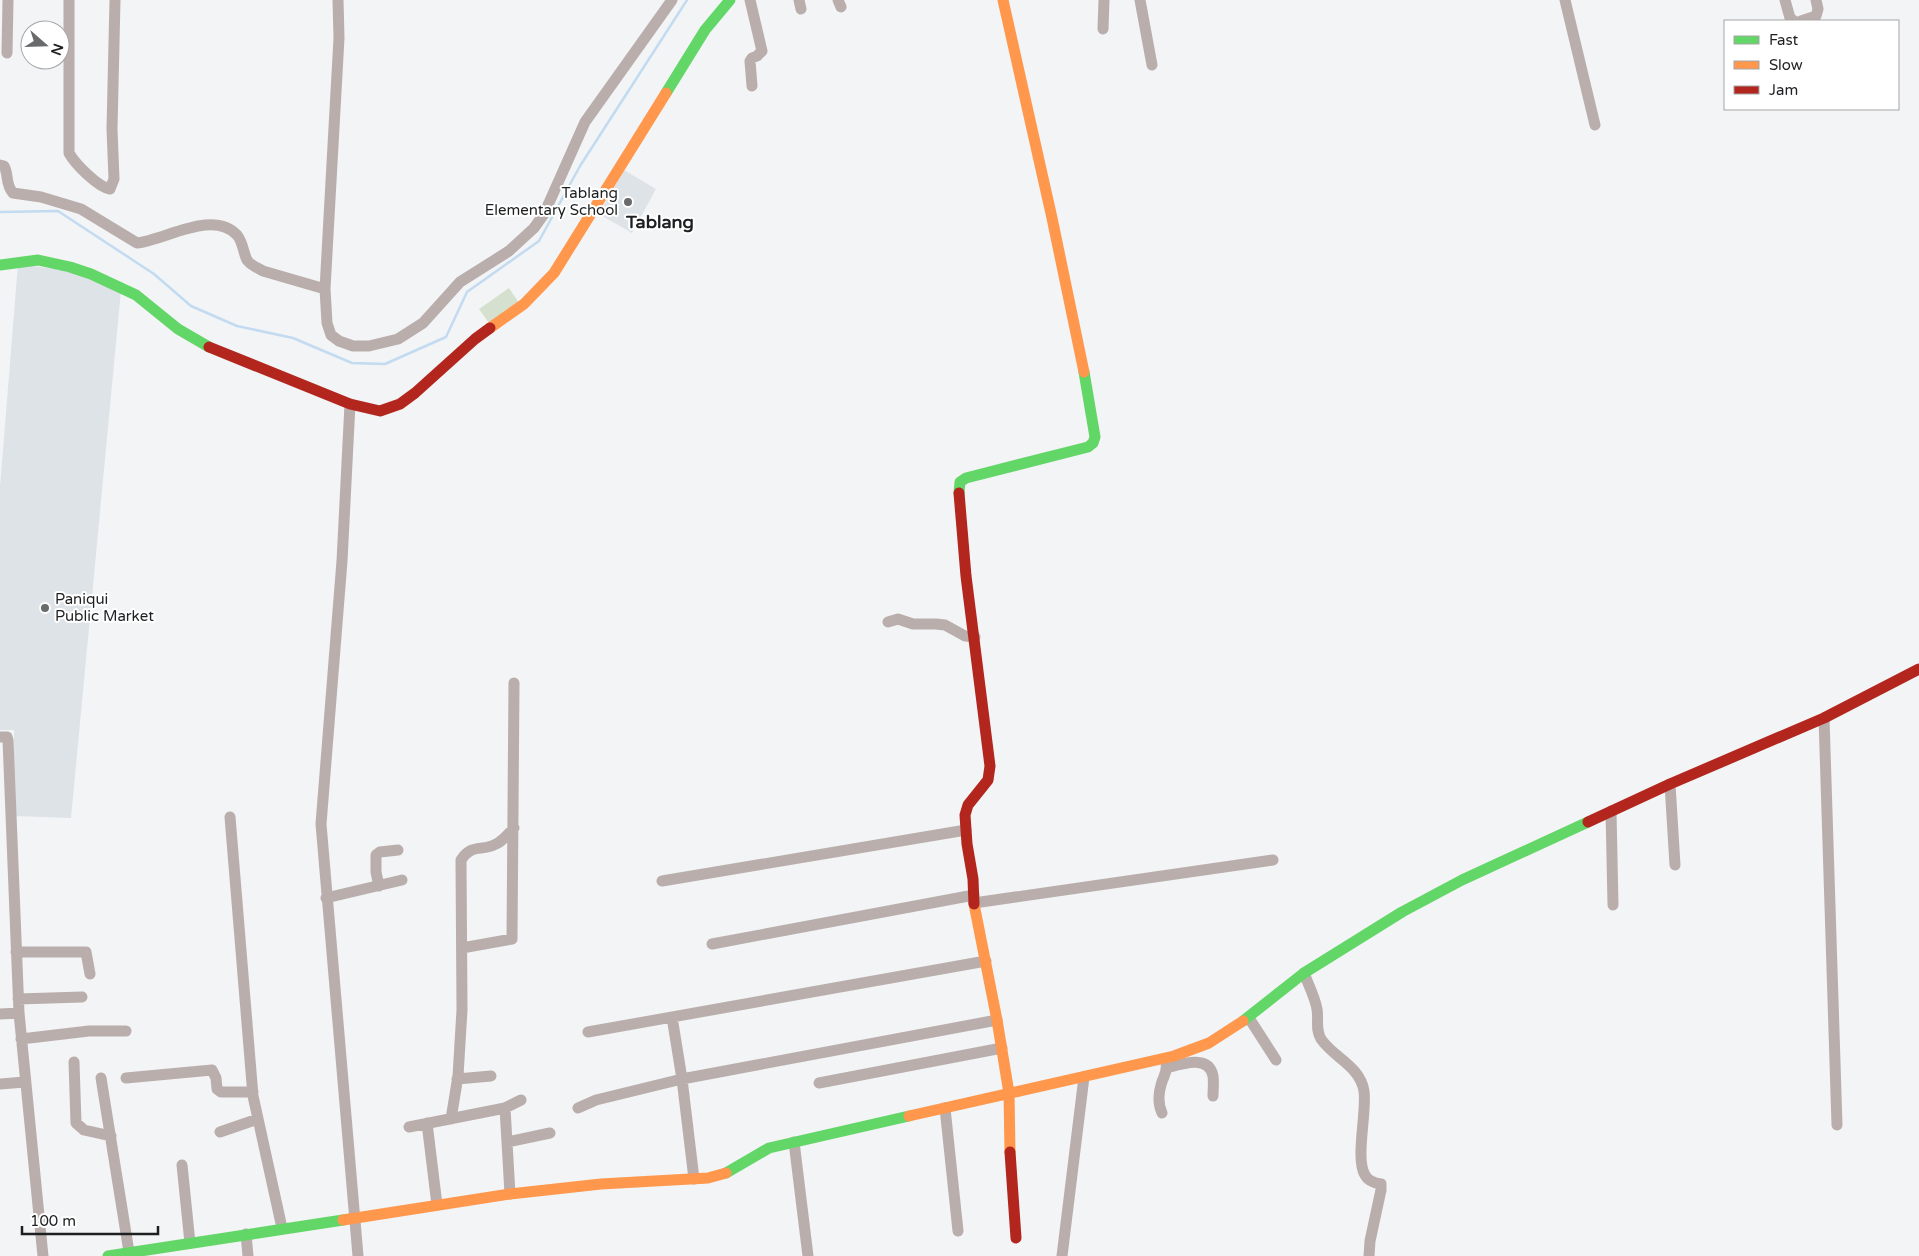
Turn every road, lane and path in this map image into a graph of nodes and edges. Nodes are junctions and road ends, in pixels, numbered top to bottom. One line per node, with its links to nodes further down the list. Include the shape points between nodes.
1 (8, 0): 17 (street)
2 (69, 0): 3 (street, via 69,153 100,185 110,189 114,178)
3 (115, 0)
4 (338, 0): 23 (street)
5 (672, 0): 23 (street, via 584,122 544,214 534,228 508,251 460,282 423,323 398,339 369,346 353,346 338,341 326,323)
6 (730, 0): 24 (street, via 705,30 554,273 524,304 475,339 400,404 380,411)
7 (750, 0): 19 (street, via 762,51 750,62)
8 (1003, 0): 26 (street, via 1060,254 1095,437 1088,447 960,482 966,576)
9 (1104, 0): 16 (street)
10 (1140, 0): 18 (street)
11 (1565, 0): 20 (street)
12 (1785, 0): 14 (street)
13 (1816, 0): 15 (street, via 1816,16)
14 (1793, 20)
15 (1803, 20)
16 (1103, 28)
17 (7, 53)
18 (1152, 65)
19 (752, 86)
20 (1595, 125)
21 (0, 165): 23 (street, via 6,170 6,182 13,193 73,205 138,243 195,226 221,225 239,238 247,260 254,266)
22 (0, 265): 24 (street, via 38,260 91,274 136,295 178,329 215,351)
23 (325, 289)
24 (350, 404): 44 (street, via 342,561 321,824)
25 (888, 622): 26 (street, via 894,619 913,624 945,625 965,636)
26 (975, 637): 35 (street, via 990,773 968,805)
27 (1919, 669): 29 (street)
28 (514, 683): 34 (street)
29 (1824, 718): 31 (street); 87 (street)
30 (0, 737): 38 (street, via 8,740)
31 (1670, 784): 32 (street); 40 (street)
32 (1611, 811): 46 (street); 51 (street, via 1462,880 1402,912)
33 (230, 817): 76 (street)
34 (514, 828): 48 (street, via 495,845 466,852 461,860); 48 (street, via 512,939)
35 (966, 830): 42 (street); 45 (street)
36 (398, 850): 43 (street, via 376,855)
37 (0, 856): 38 (street)
38 (12, 856): 49 (street)
39 (1273, 860): 45 (street)
40 (1675, 865)
41 (402, 880): 43 (street)
42 (662, 881)
43 (379, 886): 44 (street)
44 (326, 898): 98 (street)
45 (974, 899): 47 (street); 50 (street)
46 (1613, 905)
47 (712, 944)
48 (462, 948): 71 (street)
49 (16, 952): 52 (street, via 86,952); 54 (street)
50 (986, 961): 57 (street); 59 (street)
51 (1304, 973): 58 (street); 111 (street, via 1317,1009 1317,1028 1321,1038 1348,1063 1364,1092 1363,1173 1373,1183 1381,1184)
52 (90, 974)
53 (82, 997): 54 (street)
54 (18, 999): 55 (street)
55 (19, 1013): 56 (street); 62 (street)
56 (0, 1014)
57 (672, 1017): 61 (street); 72 (street)
58 (1249, 1018): 64 (street); 66 (street, via 1209,1043)
59 (997, 1020): 63 (street); 72 (street)
60 (126, 1031): 62 (street, via 89,1031)
61 (588, 1032)
62 (21, 1039): 73 (street)
63 (1002, 1048): 74 (street); 77 (street)
64 (1276, 1060)
65 (74, 1062): 91 (street, via 76,1123 84,1130)
66 (1166, 1063): 68 (street); 78 (street, via 1193,1061 1205,1064 1213,1076); 83 (street, via 1167,1073 1161,1083 1158,1102)
67 (491, 1076): 71 (street)
68 (1084, 1077): 77 (street); 110 (street)
69 (102, 1078): 91 (street)
70 (126, 1078): 76 (street, via 212,1070 217,1089 221,1092)
71 (457, 1079): 85 (street)
72 (682, 1079): 81 (street, via 596,1100); 95 (street)
73 (26, 1082): 75 (street); 105 (street)
74 (819, 1083)
75 (0, 1084)
76 (253, 1092): 84 (street)
77 (1009, 1093): 82 (street); 102 (street)
78 (1213, 1096)
79 (521, 1100): 80 (street)
80 (505, 1108): 85 (street); 92 (street)
81 (578, 1108)
82 (945, 1108): 93 (street); 100 (street)
83 (1162, 1113)
84 (258, 1119): 89 (street); 99 (street)
85 (450, 1119): 86 (street)
86 (427, 1123): 88 (street); 97 (street)
87 (1837, 1125)
88 (409, 1127)
89 (220, 1132)
90 (550, 1133): 92 (street)
91 (111, 1136): 104 (street)
92 (507, 1142): 96 (street)
93 (794, 1142): 95 (street, via 769,1148 723,1175); 109 (street)
94 (182, 1165): 103 (street)
95 (694, 1179): 96 (street, via 601,1184)
96 (510, 1194): 97 (street)
97 (437, 1205): 98 (street)
98 (353, 1218): 99 (street); 108 (street)
99 (282, 1228): 101 (street)
100 (958, 1231)
101 (246, 1234): 103 (street); 107 (street)
102 (1016, 1238)
103 (190, 1243): 104 (street)
104 (129, 1252): 106 (street)
105 (42, 1256)
106 (113, 1256)
107 (248, 1256)
108 (358, 1256)
109 (808, 1256)
110 (1062, 1256)
111 (1369, 1256)

